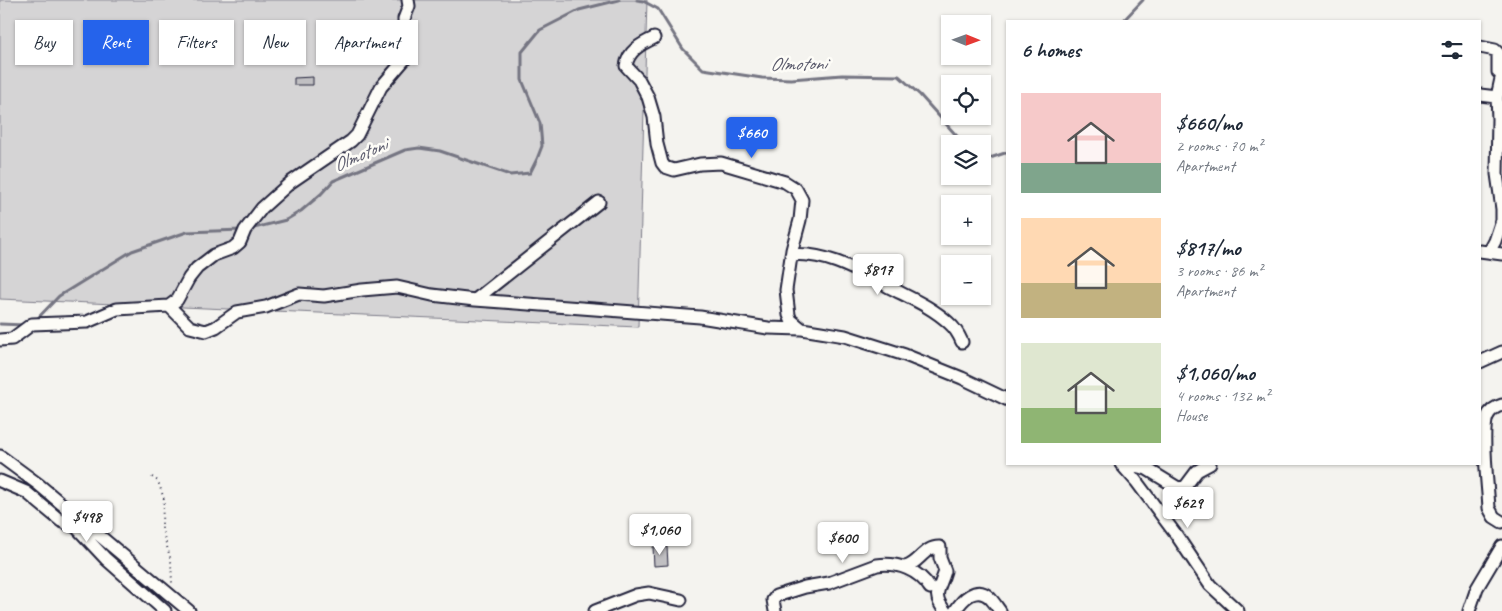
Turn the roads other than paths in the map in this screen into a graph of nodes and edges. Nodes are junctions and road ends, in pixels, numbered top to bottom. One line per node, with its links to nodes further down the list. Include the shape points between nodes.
1 (408, 0): 12 (street, via 404,19 405,59 381,87 357,135 268,202 253,218 240,242 196,268 177,300)
2 (654, 38): 10 (street, via 630,54 626,66 648,97 662,163 674,170 700,164 727,164 793,186 800,194 802,211)
3 (1481, 47): 4 (street, via 1498,53 1498,72)
4 (1502, 74): 6 (street)
5 (1481, 96): 6 (street)
6 (1496, 97): 8 (street, via 1497,174 1502,220)
7 (599, 202): 11 (street)
8 (1485, 252): 9 (street)
9 (1502, 254)
10 (791, 255): 13 (street, via 787,311 791,320); 15 (street, via 809,255 867,274 936,313 950,324)
11 (475, 300): 12 (street, via 396,287 324,296 299,294 266,307 238,312 206,331 190,327); 13 (street, via 700,317 768,328)
12 (169, 306): 14 (street, via 118,309 87,322 32,324 12,339)
13 (802, 329): 18 (street, via 845,336 905,355)
14 (0, 340)
15 (962, 342)
16 (1502, 352): 17 (street)
17 (1481, 362)
18 (1006, 399)
19 (1502, 405): 25 (street, via 1490,411 1486,438 1489,508 1494,518)
20 (0, 456): 31 (street)
21 (1122, 465): 37 (street, via 1210,585)
22 (1130, 465): 23 (street, via 1147,469 1178,488 1185,487 1197,471)
23 (1208, 465)
24 (0, 481): 30 (street, via 26,492 60,521 76,526 106,559)
25 (1502, 522)
26 (1502, 546): 38 (street, via 1477,588)
27 (905, 567): 28 (street); 33 (street, via 877,565 828,583 786,592 774,598); 34 (street, via 914,564 929,549 940,548 945,571 938,587 938,600)
28 (930, 588)
29 (682, 600): 32 (street, via 649,593)
30 (166, 611)
31 (189, 611)
32 (595, 611)
33 (774, 611)
34 (945, 611)
35 (954, 611): 36 (street, via 966,596 975,594 990,598)
36 (1000, 611)
37 (1238, 611)
38 (1468, 611)

